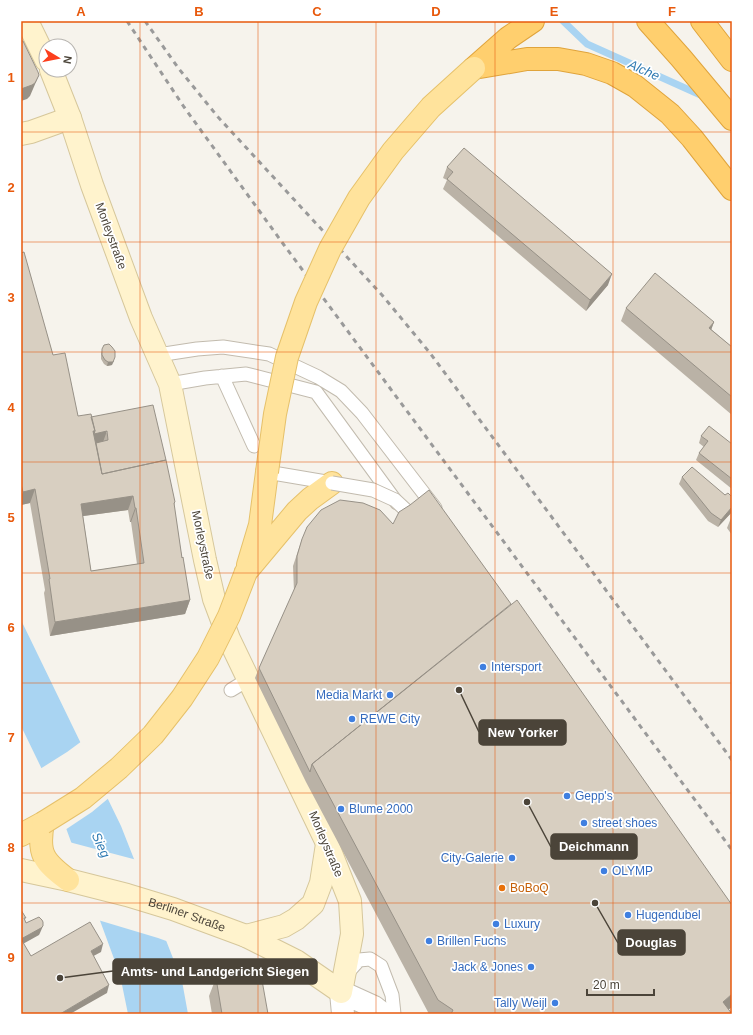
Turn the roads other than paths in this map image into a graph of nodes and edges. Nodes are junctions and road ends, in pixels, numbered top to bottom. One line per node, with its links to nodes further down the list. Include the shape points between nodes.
1 (27, 21): 5 (street)
2 (533, 21): 7 (highway, via 508,38)
3 (648, 21): 10 (highway)
4 (702, 21): 6 (highway)
5 (38, 44)
6 (732, 60)
7 (474, 68): 12 (highway, via 527,59 558,59 586,64 612,74 635,86 670,114); 17 (main road, bridge, via 431,107 393,151 359,198 330,249 306,302 287,357 275,414)
8 (54, 78): 9 (street, Morleystraße)
9 (70, 118): 11 (street); 13 (street, Morleystraße, via 92,185)
10 (732, 119)
11 (21, 134)
12 (732, 189)
13 (158, 355): 15 (street, Morleystraße); 19 (lane, via 223,347 269,354 318,377 341,392 362,412)
14 (222, 376): 15 (lane); 16 (lane); 20 (lane, via 246,374 316,392)
15 (170, 384): 25 (street, Morleystraße, via 214,600 229,639 240,684)
16 (254, 446)
17 (267, 472): 18 (lane); 22 (main road, via 260,525)
18 (332, 483): 20 (lane, bridge, via 373,490 394,500); 22 (main road, via 297,511)
19 (429, 500): 20 (lane); 21 (lane)
20 (411, 513)
21 (440, 516)
22 (246, 572): 23 (main road, bridge, via 229,616 208,658 182,698 153,735 83,798)
23 (43, 823): 24 (main road); 27 (main road, via 40,837 43,854 54,869)
24 (21, 835)
25 (327, 842): 28 (street, via 321,883 313,904 284,926); 29 (street, Morleystraße, via 350,901 352,934)
26 (21, 870): 27 (street, Berliner Straße)
27 (68, 880): 28 (street, Berliner Straße, via 173,909)
28 (246, 936): 29 (street, Berliner Straße, via 296,961)
29 (341, 992): 30 (street, Morleystraße); 31 (street); 32 (street, via 374,1007); 33 (lane, via 350,970 359,960 370,959 381,966 392,995)
30 (343, 1014)
31 (359, 1014)
32 (383, 1014)
33 (394, 1014)

